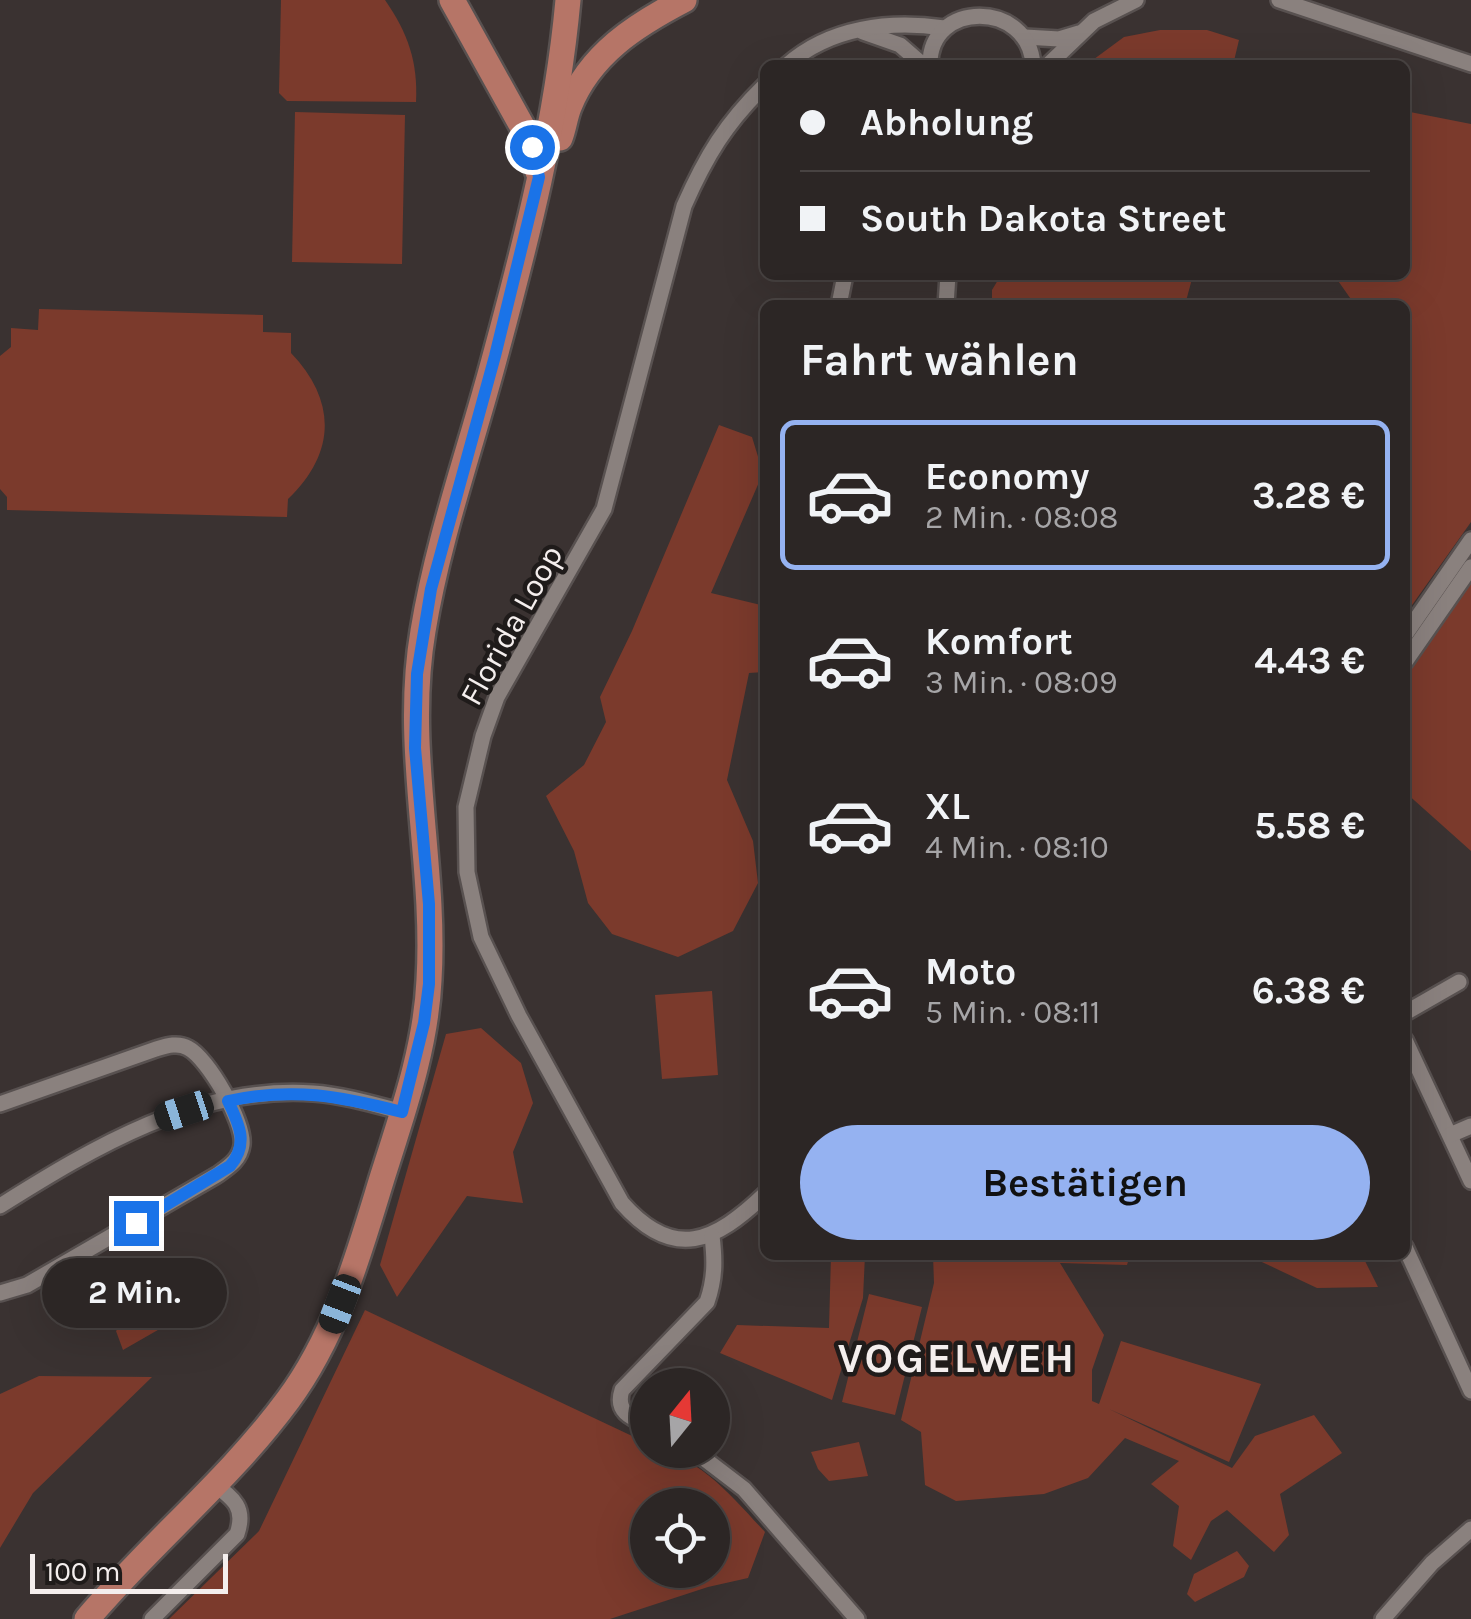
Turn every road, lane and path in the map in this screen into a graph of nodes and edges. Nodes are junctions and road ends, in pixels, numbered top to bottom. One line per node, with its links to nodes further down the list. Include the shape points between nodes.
1 (452, 0): 18 (main road, via 522,126)
2 (568, 0): 18 (main road)
3 (684, 0): 18 (main road, via 619,38 590,70)
4 (1136, 0): 9 (street)
5 (1279, 0): 16 (street)
6 (988, 6): 7 (street); 10 (street)
7 (944, 28): 8 (street); 13 (street)
8 (854, 30): 11 (street); 12 (street, via 890,40)
9 (1083, 31): 10 (street, via 1059,39); 15 (street)
10 (1025, 37): 14 (street)
11 (795, 60)
12 (920, 60)
13 (929, 60)
14 (1032, 60)
15 (1053, 60)
16 (1471, 64)
17 (760, 90): 34 (street, Florida Loop, via 705,158 684,206 604,509 498,697 466,807 467,872 481,937 609,1181 639,1222 656,1232)
18 (539, 177): 28 (main road, via 423,630 414,716 429,984)
19 (1471, 540): 21 (street)
20 (1471, 566): 22 (street)
21 (1410, 628)
22 (1410, 655)
23 (1459, 982): 24 (street)
24 (1410, 1010)
25 (1410, 1051): 30 (street)
26 (228, 1101): 27 (street, via 197,1056 170,1045); 28 (street, via 309,1092); 33 (street, via 124,1134); 36 (street, via 242,1142 230,1166 28,1285)
27 (0, 1104)
28 (402, 1112): 41 (main road, via 333,1324 290,1398)
29 (1471, 1126): 30 (street)
30 (1450, 1135): 31 (street)
31 (1471, 1181)
32 (760, 1199): 34 (street)
33 (0, 1206)
34 (712, 1236): 37 (street, via 714,1284 706,1302)
35 (1410, 1258): 39 (street)
36 (0, 1293)
37 (643, 1368)
38 (630, 1382): 40 (street, via 618,1400)
39 (1471, 1391)
40 (630, 1417)
41 (245, 1453): 43 (main road); 44 (street)
42 (717, 1468): 48 (street, via 744,1489)
43 (214, 1484): 44 (street); 46 (main road)
44 (235, 1500): 47 (street, via 241,1511 238,1534)
45 (1471, 1529): 49 (street)
46 (87, 1619)
47 (152, 1619)
48 (857, 1619)
49 (1383, 1619)

